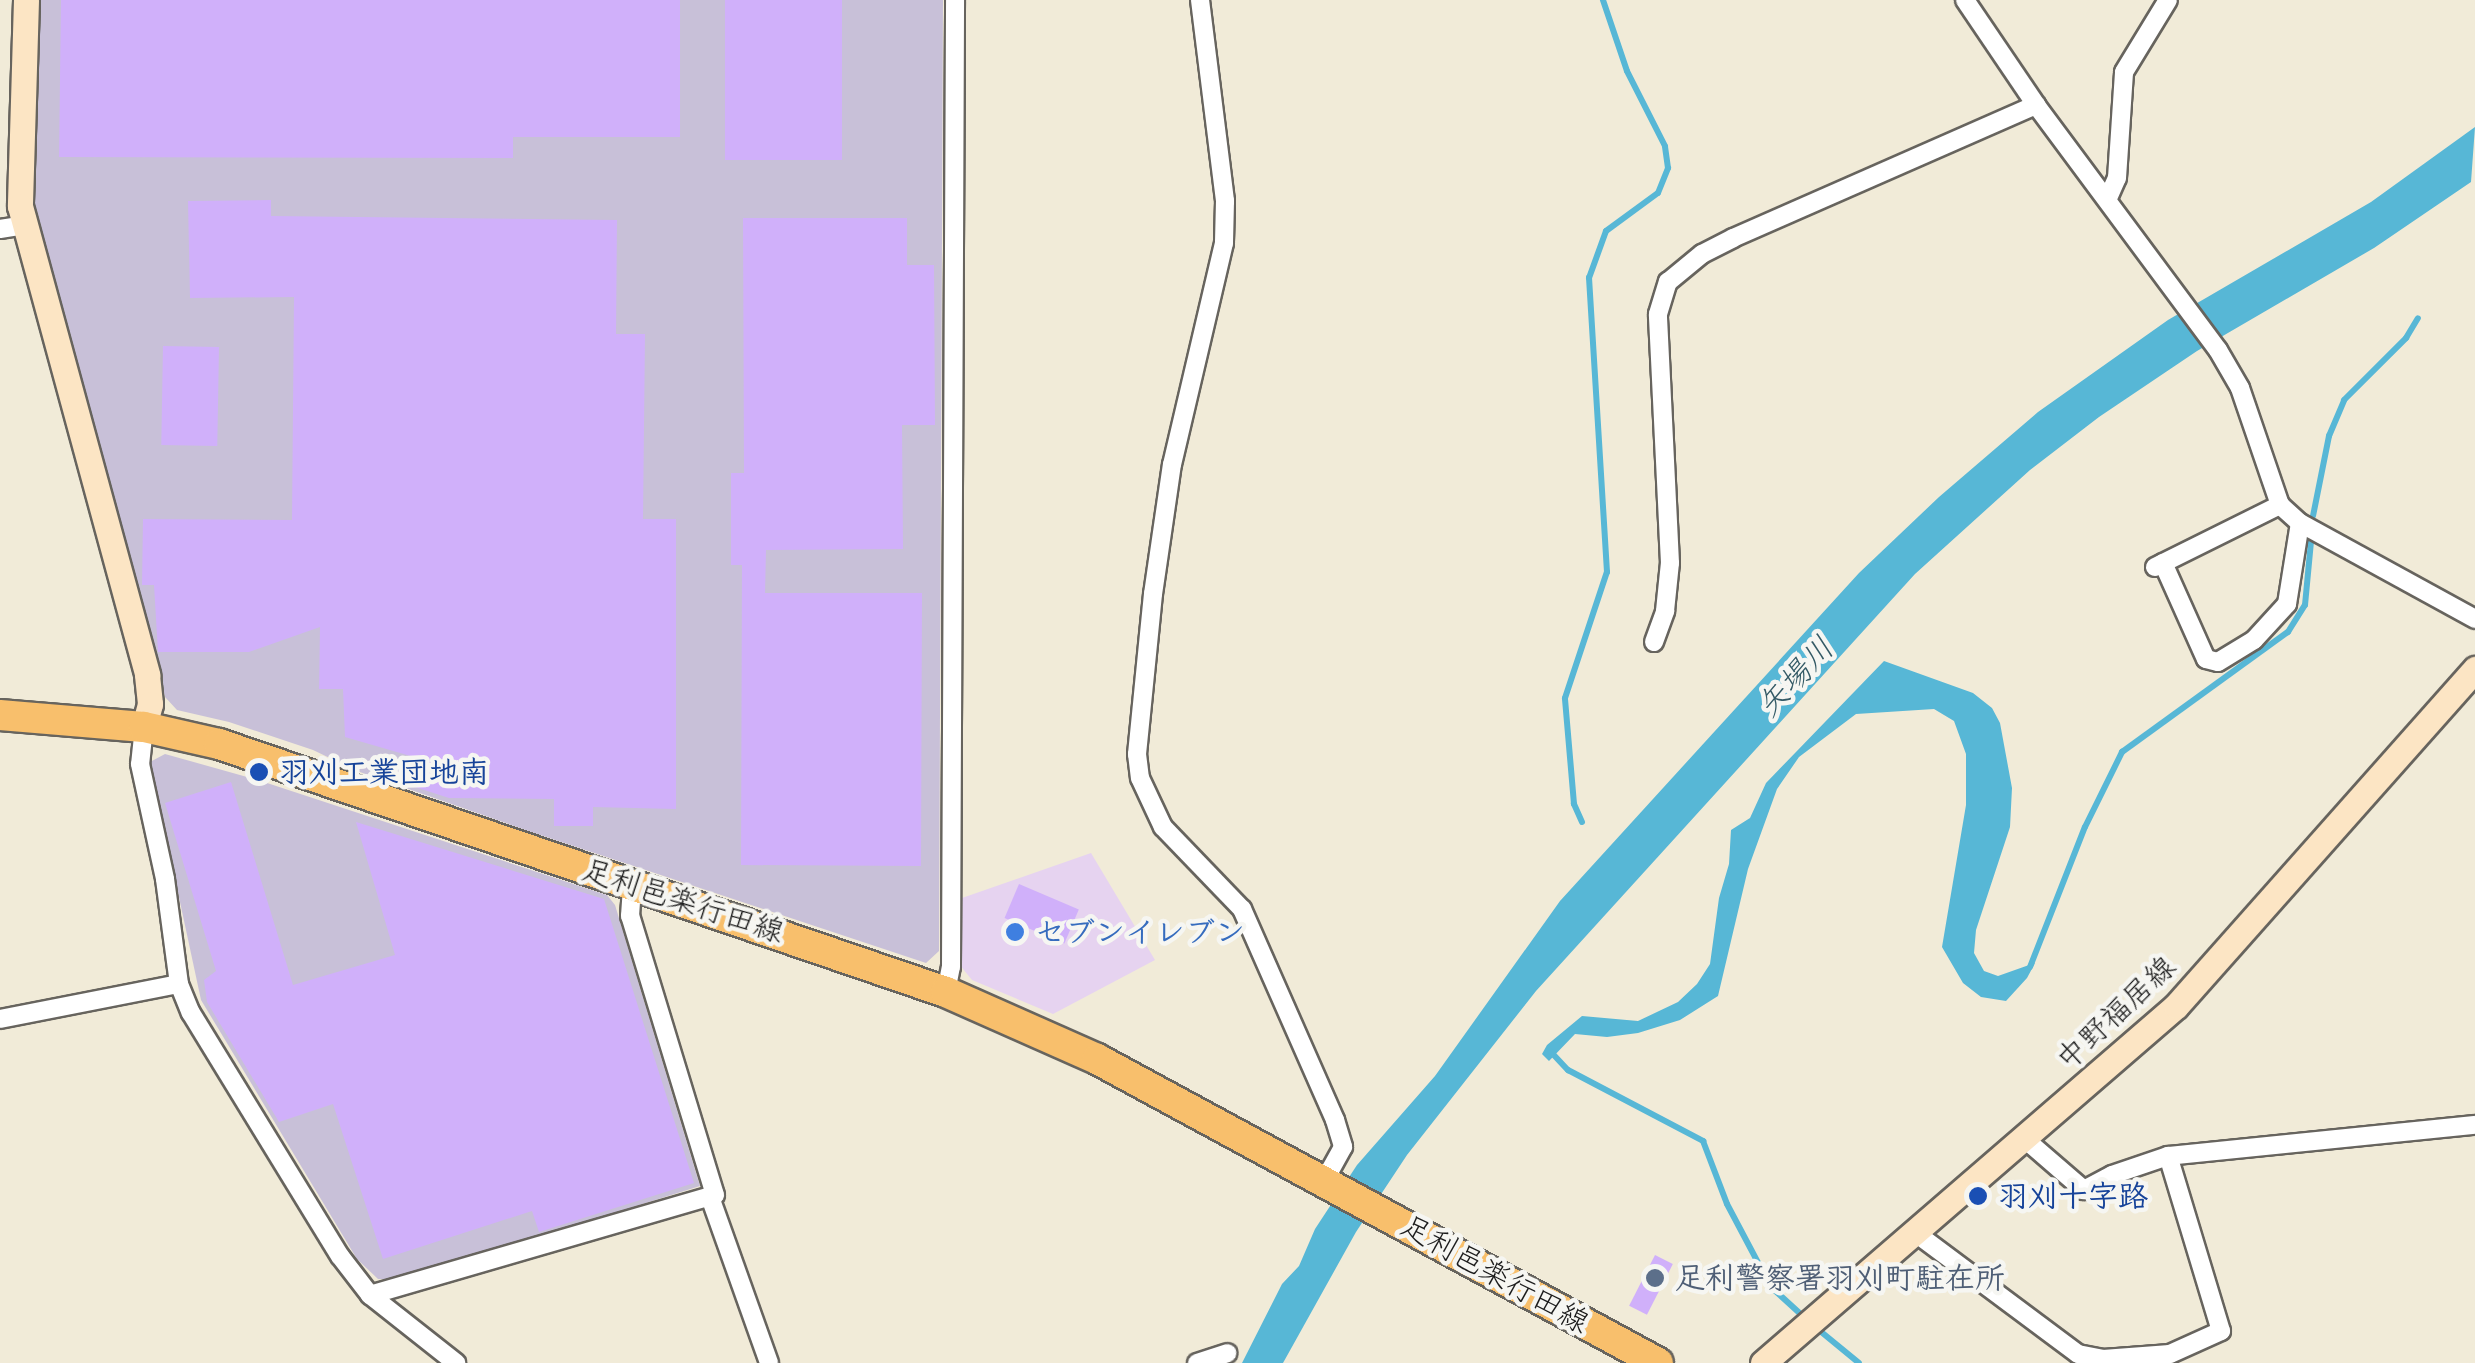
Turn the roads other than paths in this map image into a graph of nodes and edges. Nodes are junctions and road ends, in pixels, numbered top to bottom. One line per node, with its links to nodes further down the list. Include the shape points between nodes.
1 (26, 0): 8 (main road)
2 (955, 0): 18 (street)
3 (1200, 0): 23 (street, via 1224,243 1172,464 1137,754 1140,778 1163,827 1242,910 1336,1120 1343,1147)
4 (1965, 0): 6 (street)
5 (2168, 0): 7 (street, via 2124,72 2118,178)
6 (2036, 105): 7 (street); 12 (street, via 1733,238 1668,282 1658,314 1670,563)
7 (2108, 198): 9 (street, via 2218,350 2249,411)
8 (12, 227): 15 (main road, via 147,675)
9 (2280, 505): 10 (street); 10 (street, via 2158,566 2206,659 2218,662 2254,640 2288,604)
10 (2300, 523): 11 (street)
11 (2475, 619)
12 (1654, 642)
13 (2475, 670): 21 (main road, 中野福居線, via 2176,1006)
14 (0, 715): 15 (main road, 足利邑楽行田線)
15 (144, 727): 16 (main road, 足利邑楽行田線, via 293,766); 17 (street, via 138,755)
16 (632, 884): 18 (main road, 足利邑楽行田線); 24 (street, via 630,916 715,1195)
17 (179, 984): 19 (street); 26 (street, via 340,1256)
18 (946, 992): 23 (main road, 足利邑楽行田線, via 1097,1059)
19 (0, 1019)
20 (2475, 1125): 22 (street)
21 (2026, 1140): 22 (street, via 2084,1190); 25 (main road, 中野福居線)
22 (2168, 1156): 25 (street, via 2221,1331 2170,1354 2078,1354)
23 (1329, 1183): 31 (main road, 足利邑楽行田線)
24 (710, 1196): 26 (street); 29 (street)
25 (1913, 1231): 32 (main road, 中野福居線)
26 (370, 1295): 28 (street)
27 (1227, 1353): 30 (street)
28 (456, 1363)
29 (768, 1363)
30 (1197, 1363)
31 (1658, 1363)
32 (1763, 1363)

